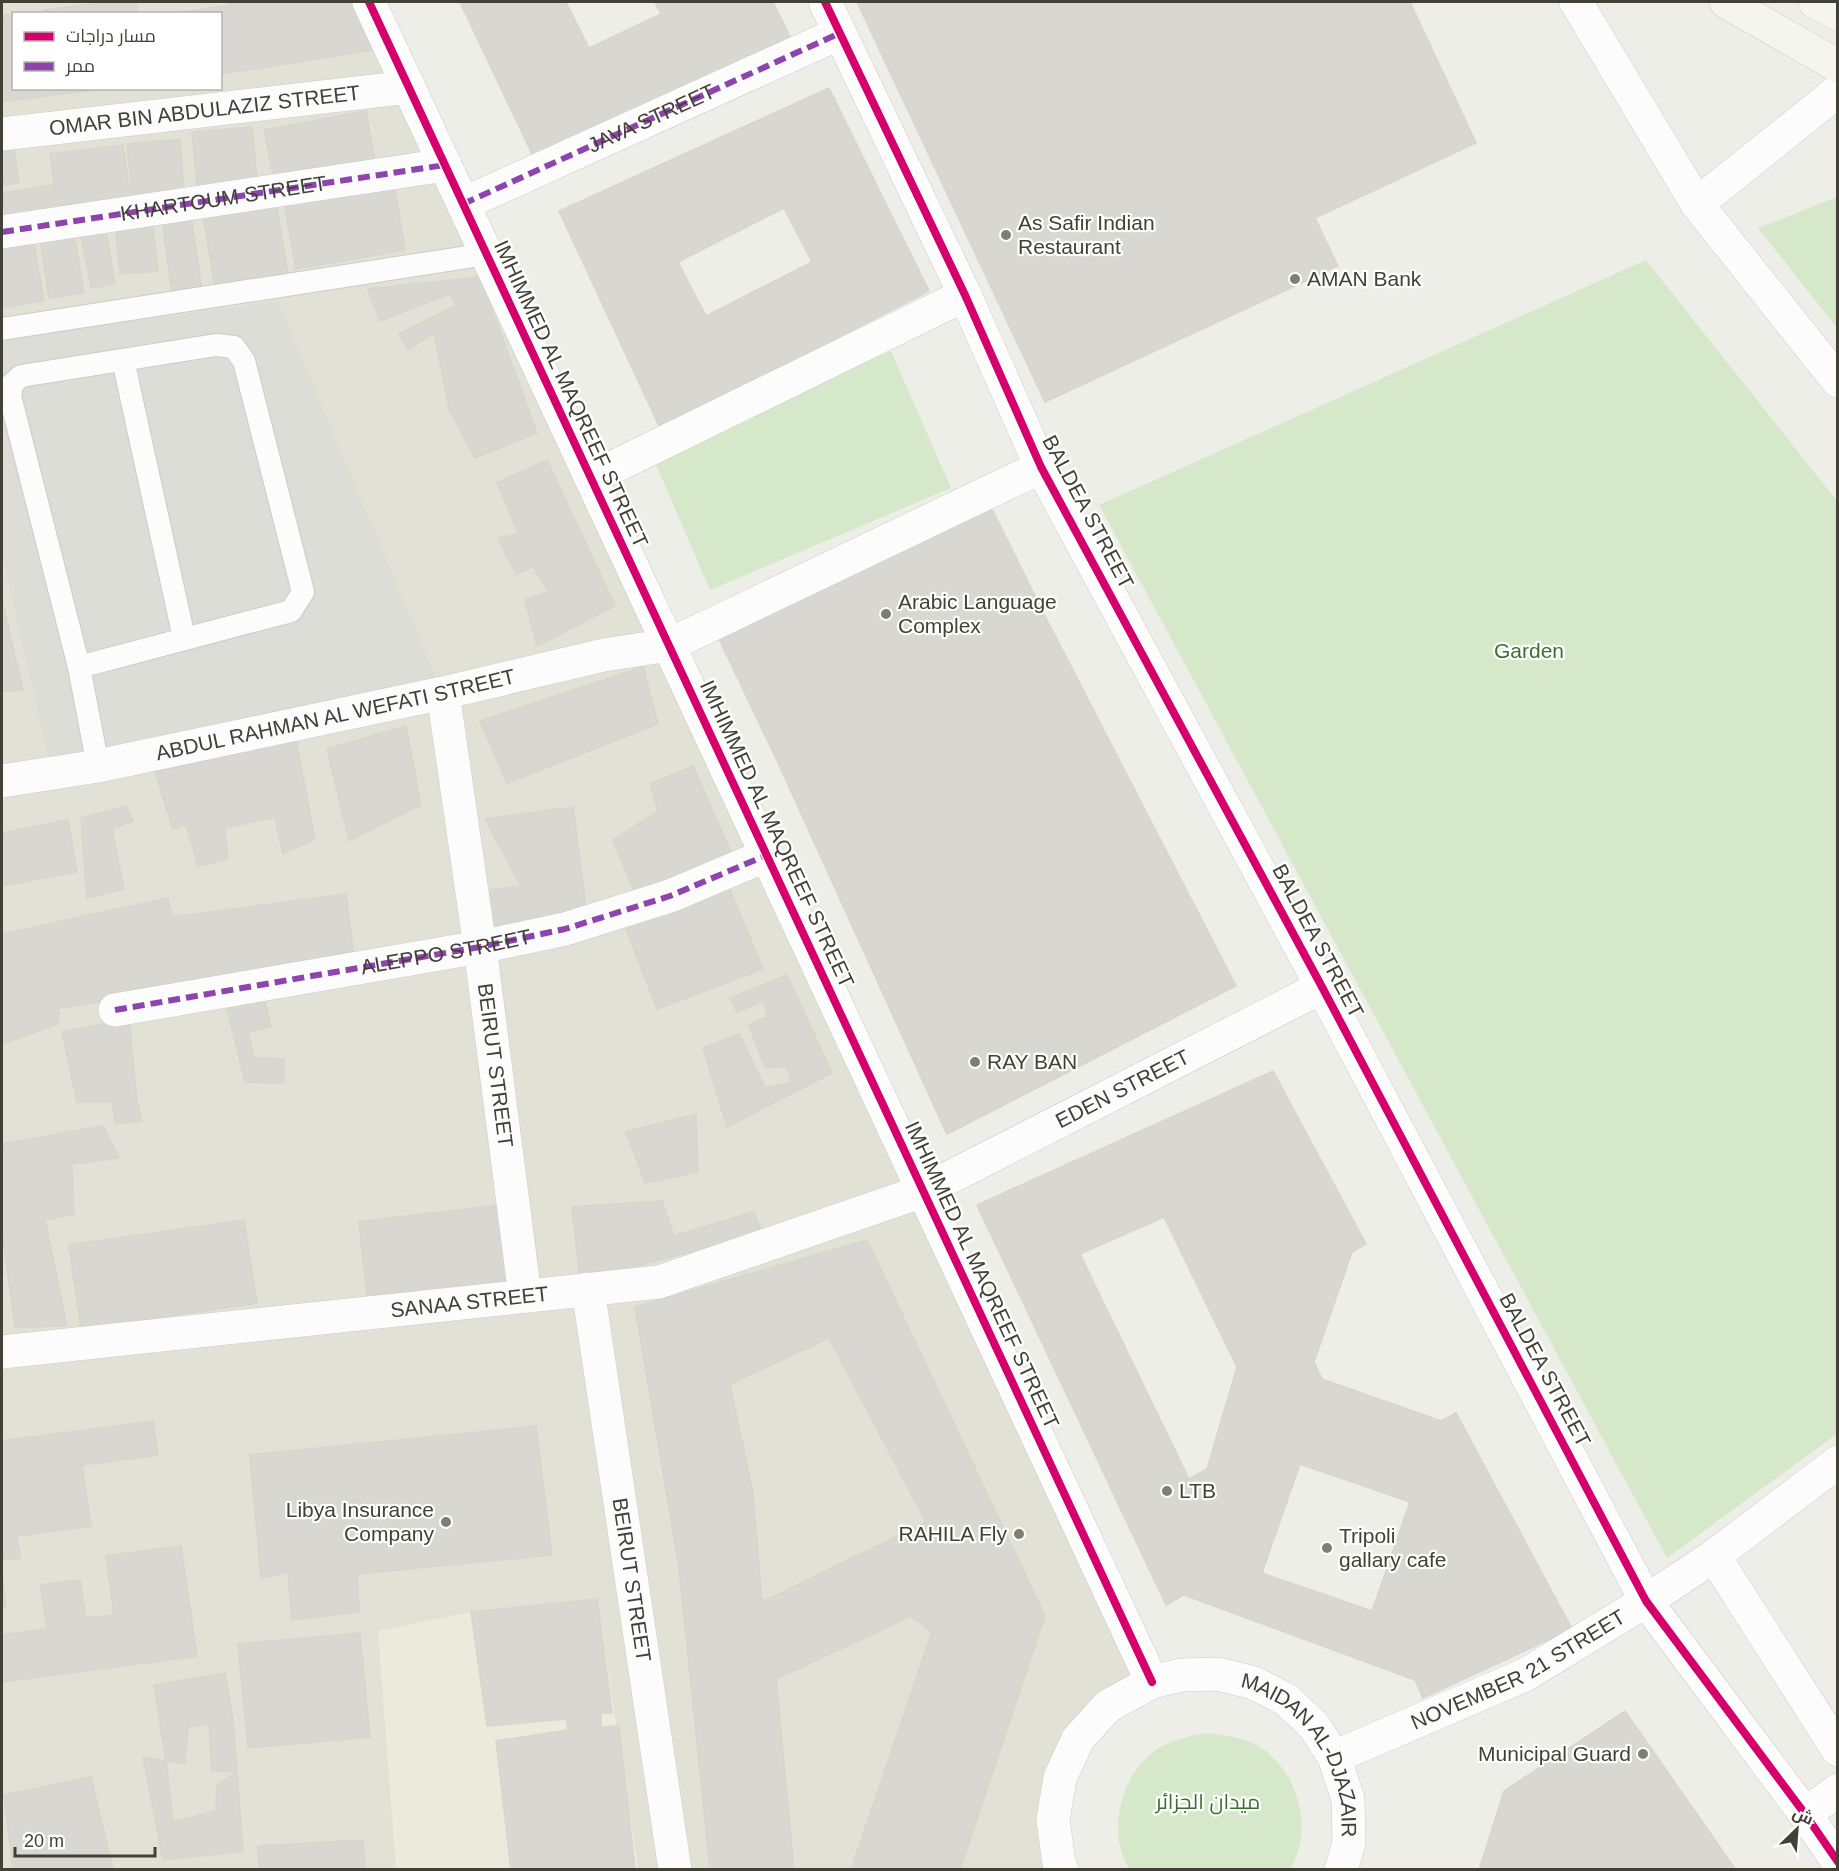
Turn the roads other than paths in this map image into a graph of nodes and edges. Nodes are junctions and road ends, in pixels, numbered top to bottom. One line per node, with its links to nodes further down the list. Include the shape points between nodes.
1 (369, 2): 9 (street, IMHIMMED AL MAQREEF STREET)
2 (825, 2): 7 (street, BALDEA STREET)
3 (1576, 2): 14 (street)
4 (1726, 2): 8 (main road)
5 (1815, 2): 6 (main road)
6 (1838, 14)
7 (840, 33): 13 (street, JAVA STREET); 17 (street, BALDEA STREET)
8 (1838, 66)
9 (409, 87): 11 (street, OMAR BIN ABDULAZIZ STREET); 12 (street, IMHIMMED AL MAQREEF STREET)
10 (1838, 90): 14 (street)
11 (2, 134)
12 (446, 165): 13 (street, IMHIMMED AL MAQREEF STREET); 15 (street, KHARTOUM STREET)
13 (463, 204): 16 (street, IMHIMMED AL MAQREEF STREET)
14 (1698, 204): 20 (street)
15 (2, 232)
16 (487, 254): 18 (lane); 22 (street, IMHIMMED AL MAQREEF STREET)
17 (965, 295): 21 (street, BALDEA STREET); 22 (street)
18 (2, 329)
19 (123, 360): 23 (lane); 23 (lane, via 216,345 234,347 244,361 303,592 291,611); 25 (lane, via 21,376 12,384 10,396)
20 (1838, 381)
21 (1041, 467): 24 (street, ABDUL RAHMAN AL WEFATI STREET); 31 (street, BALDEA STREET)
22 (591, 478): 24 (street, IMHIMMED AL MAQREEF STREET)
23 (184, 638): 25 (lane)
24 (669, 645): 26 (street, ABDUL RAHMAN AL WEFATI STREET, via 604,655); 29 (street, IMHIMMED AL MAQREEF STREET)
25 (79, 667): 27 (lane)
26 (443, 693): 27 (street, ABDUL RAHMAN AL WEFATI STREET); 30 (street, BEIRUT STREET)
27 (98, 766): 28 (street, ABDUL RAHMAN AL WEFATI STREET)
28 (2, 781)
29 (767, 855): 30 (street, ALEPPO STREET, via 670,896 565,929); 33 (street, IMHIMMED AL MAQREEF STREET)
30 (480, 947): 32 (street, ALEPPO STREET); 35 (street, BEIRUT STREET)
31 (1322, 987): 33 (street, EDEN STREET); 39 (street, BALDEA STREET)
32 (115, 1010)
33 (923, 1191): 34 (street, SANAA STREET, via 659,1282); 40 (street, IMHIMMED AL MAQREEF STREET)
34 (588, 1289): 35 (street, SANAA STREET); 46 (street, BEIRUT STREET)
35 (525, 1296): 36 (street, SANAA STREET)
36 (2, 1352)
37 (1838, 1462): 38 (street, NOVEMBER 21 STREET)
38 (1714, 1556): 39 (street, NOVEMBER 21 STREET); 41 (street)
39 (1646, 1601): 42 (street, NOVEMBER 21 STREET, via 1525,1676); 44 (street, BALDEA STREET)
40 (1152, 1682): 42 (street, MAIDAN AL-DJAZAIR, via 1181,1675 1218,1674 1254,1683 1287,1700 1314,1726); 47 (street, MAIDAN AL-DJAZAIR, via 1108,1706 1078,1739 1059,1778 1053,1820)
41 (1838, 1750)
42 (1334, 1756): 48 (street, MAIDAN AL-DJAZAIR, via 1348,1799 1349,1843)
43 (1838, 1790): 44 (street)
44 (1805, 1814): 45 (street, BALDEA STREET)
45 (1838, 1862)
46 (675, 1869)
47 (1062, 1869)
48 (1341, 1869)

